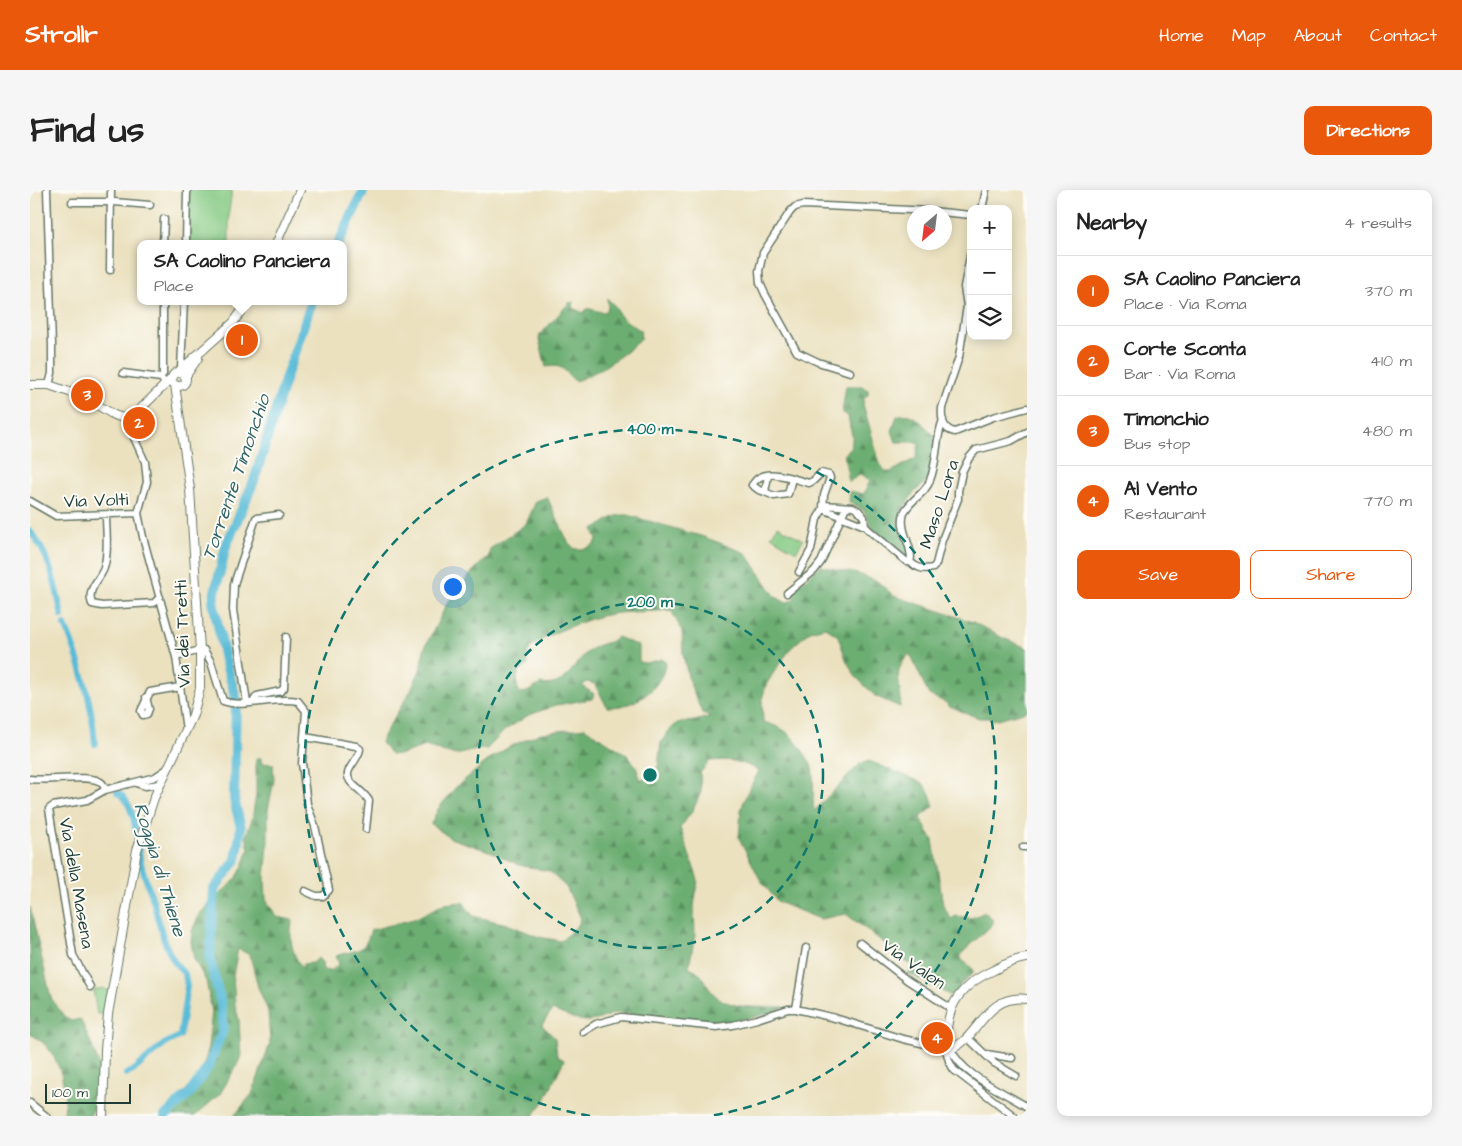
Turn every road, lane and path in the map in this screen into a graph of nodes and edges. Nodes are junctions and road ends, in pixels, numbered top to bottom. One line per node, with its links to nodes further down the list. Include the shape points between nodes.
1 (48, 190): 29 (street, via 52,345)
2 (111, 190): 7 (street)
3 (187, 190): 13 (street)
4 (300, 190): 14 (street)
5 (986, 190): 9 (street)
6 (72, 202): 7 (street)
7 (112, 203): 8 (street); 15 (street)
8 (150, 205)
9 (983, 205)
10 (967, 215): 23 (street, via 803,205 790,212 763,253 760,283 797,352)
11 (164, 219): 12 (street)
12 (163, 240)
13 (186, 240)
14 (278, 240)
15 (110, 270)
16 (967, 272): 33 (street, via 965,322 959,357 942,408)
17 (162, 305): 25 (street)
18 (184, 305): 21 (street)
19 (246, 305): 20 (street)
20 (209, 346): 22 (street); 27 (street)
21 (182, 350): 22 (street); 27 (street)
22 (189, 362): 27 (street)
23 (850, 372)
24 (124, 373): 26 (street)
25 (163, 374): 26 (street); 27 (street)
26 (150, 376): 30 (street, via 164,380)
27 (178, 378): 30 (street); 51 (street, Via dei Tretti, via 178,408 190,490)
28 (30, 385): 29 (street)
29 (49, 385): 32 (street, via 90,399 114,415)
30 (162, 388): 32 (street)
31 (1027, 408): 33 (street, via 955,432 950,431)
32 (129, 420): 41 (street, via 145,462 147,482)
33 (942, 420): 46 (street, via 930,483 903,514)
34 (1027, 432): 46 (street, Maso Lora, via 1011,441 976,450 962,472 958,499 936,564 927,569 918,568)
35 (768, 476): 36 (street, via 778,474); 37 (street); 37 (street, via 760,477 752,485)
36 (792, 478): 37 (street, via 787,495 774,496); 39 (street, via 809,483 821,473 829,475)
37 (765, 492)
38 (30, 501): 42 (street, Via Volti, via 54,516)
39 (823, 507): 40 (street); 44 (street); 47 (street, via 817,519 811,550)
40 (846, 507): 44 (street); 45 (street, via 853,507 864,516)
41 (138, 513): 42 (street, Via Volti); 49 (street)
42 (106, 515): 49 (street, via 105,566 93,584 92,604 154,603)
43 (279, 515): 55 (street, via 256,518 234,584 234,610)
44 (841, 518): 45 (street); 48 (street, via 817,568)
45 (865, 526): 46 (street)
46 (910, 562)
47 (798, 572)
48 (787, 593)
49 (160, 597): 52 (street)
50 (286, 636): 55 (street, via 284,688 257,696)
51 (200, 650): 52 (street); 55 (street, via 204,650 211,662 223,701); 56 (street, Via dei Tretti, via 200,688)
52 (176, 656): 53 (street)
53 (180, 687): 54 (street, via 152,691); 56 (street)
54 (146, 697)
55 (248, 703): 57 (street, via 298,701 306,711)
56 (186, 730): 58 (street, Via dei Tretti)
57 (305, 737): 64 (street, via 360,749 347,774 369,800); 65 (street, via 302,763 307,804 329,890 320,897)
58 (168, 768): 60 (street); 61 (street, Via dei Tretti)
59 (30, 779): 62 (street, via 99,781)
60 (143, 783): 61 (street, Via della Masena, via 152,780); 62 (street, Via della Masena); 63 (street)
61 (160, 784): 63 (street, Via dei Tretti)
62 (105, 790): 69 (street, Via della Masena, via 87,800 51,806 49,811 73,955)
63 (154, 798): 82 (street, Via dei Tretti, via 137,850 108,1014)
64 (366, 829)
65 (305, 891)
66 (860, 943): 72 (street, Via Valon)
67 (806, 948): 71 (street)
68 (1027, 958): 72 (street, via 1013,961 969,983)
69 (90, 987)
70 (1027, 999): 74 (street, via 1011,999 991,1010)
71 (796, 1009): 73 (street, via 716,1027 621,1017 593,1025); 75 (street)
72 (952, 1009): 75 (street, via 946,1031)
73 (584, 1035)
74 (967, 1037): 75 (street, via 957,1047); 76 (street)
75 (948, 1050): 80 (street, via 976,1076); 83 (street, via 954,1070)
76 (985, 1054): 77 (street); 78 (street)
77 (1012, 1058)
78 (1016, 1076)
79 (30, 1103): 81 (street)
80 (1027, 1107)
81 (46, 1116)
82 (103, 1116)
83 (1014, 1116)

